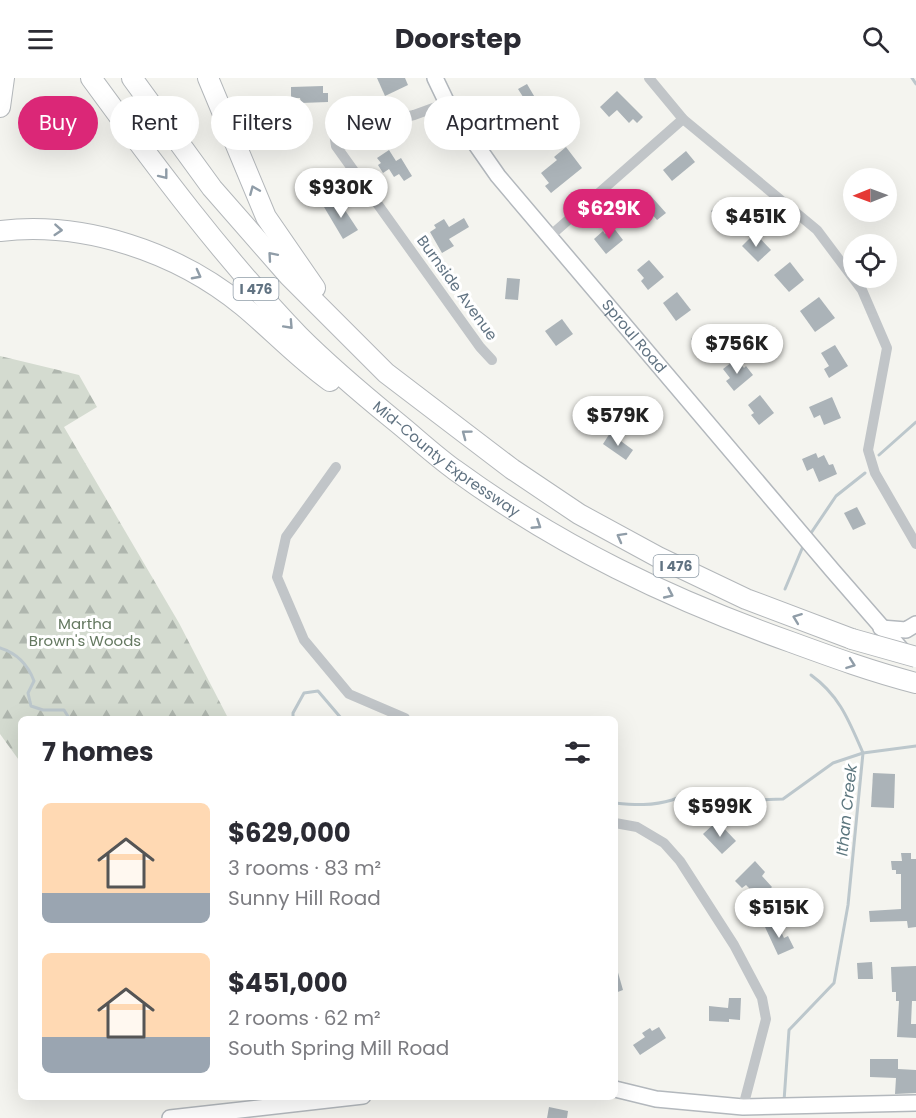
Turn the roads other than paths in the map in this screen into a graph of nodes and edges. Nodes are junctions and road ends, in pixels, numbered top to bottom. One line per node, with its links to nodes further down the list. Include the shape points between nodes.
1 (4, 78): 8 (highway)
2 (91, 78): 17 (highway, Mid-County Expressway / I 476, one-way to 17, via 264,298 342,377)
3 (132, 78): 15 (highway, Mid-County Expressway / I 476, one-way to 3, via 289,276 212,188)
4 (208, 78): 15 (highway, one-way to 4, via 318,293 274,231)
5 (435, 78): 7 (main road, Sproul Road)
6 (648, 78): 10 (street)
7 (444, 96)
8 (0, 107)
9 (424, 111): 14 (street, Burnside Avenue, via 334,133 336,146)
10 (683, 119): 13 (street); 18 (street, via 817,230 862,290 887,348 868,450 875,473)
11 (480, 150): 13 (main road, Sproul Road)
12 (0, 231): 17 (highway, one-way to 17, via 55,230 104,237 202,277 242,305 323,376)
13 (549, 236): 20 (main road, Sproul Road)
14 (492, 360)
15 (386, 373): 21 (highway, Mid-County Expressway / I 476, one-way to 15, bridge, via 852,639 746,599 658,557 579,514 512,469)
16 (336, 466): 24 (street, via 286,537 277,577 304,640 350,694)
17 (454, 469): 23 (highway, Mid-County Expressway / I 476, one-way to 23, via 544,530 673,597 879,674)
18 (916, 544)
19 (916, 624): 20 (main road, via 906,630)
20 (882, 628): 22 (main road, Sproul Road)
21 (916, 657)
22 (916, 666)
23 (916, 683)
24 (400, 716)
25 (618, 824): 29 (street, via 637,827 664,843 680,861 734,945 762,998 766,1019)
26 (618, 1090): 29 (main road, via 656,1100)
27 (328, 1100): 30 (main road)
28 (916, 1104): 29 (main road)
29 (743, 1107)
30 (170, 1118)

